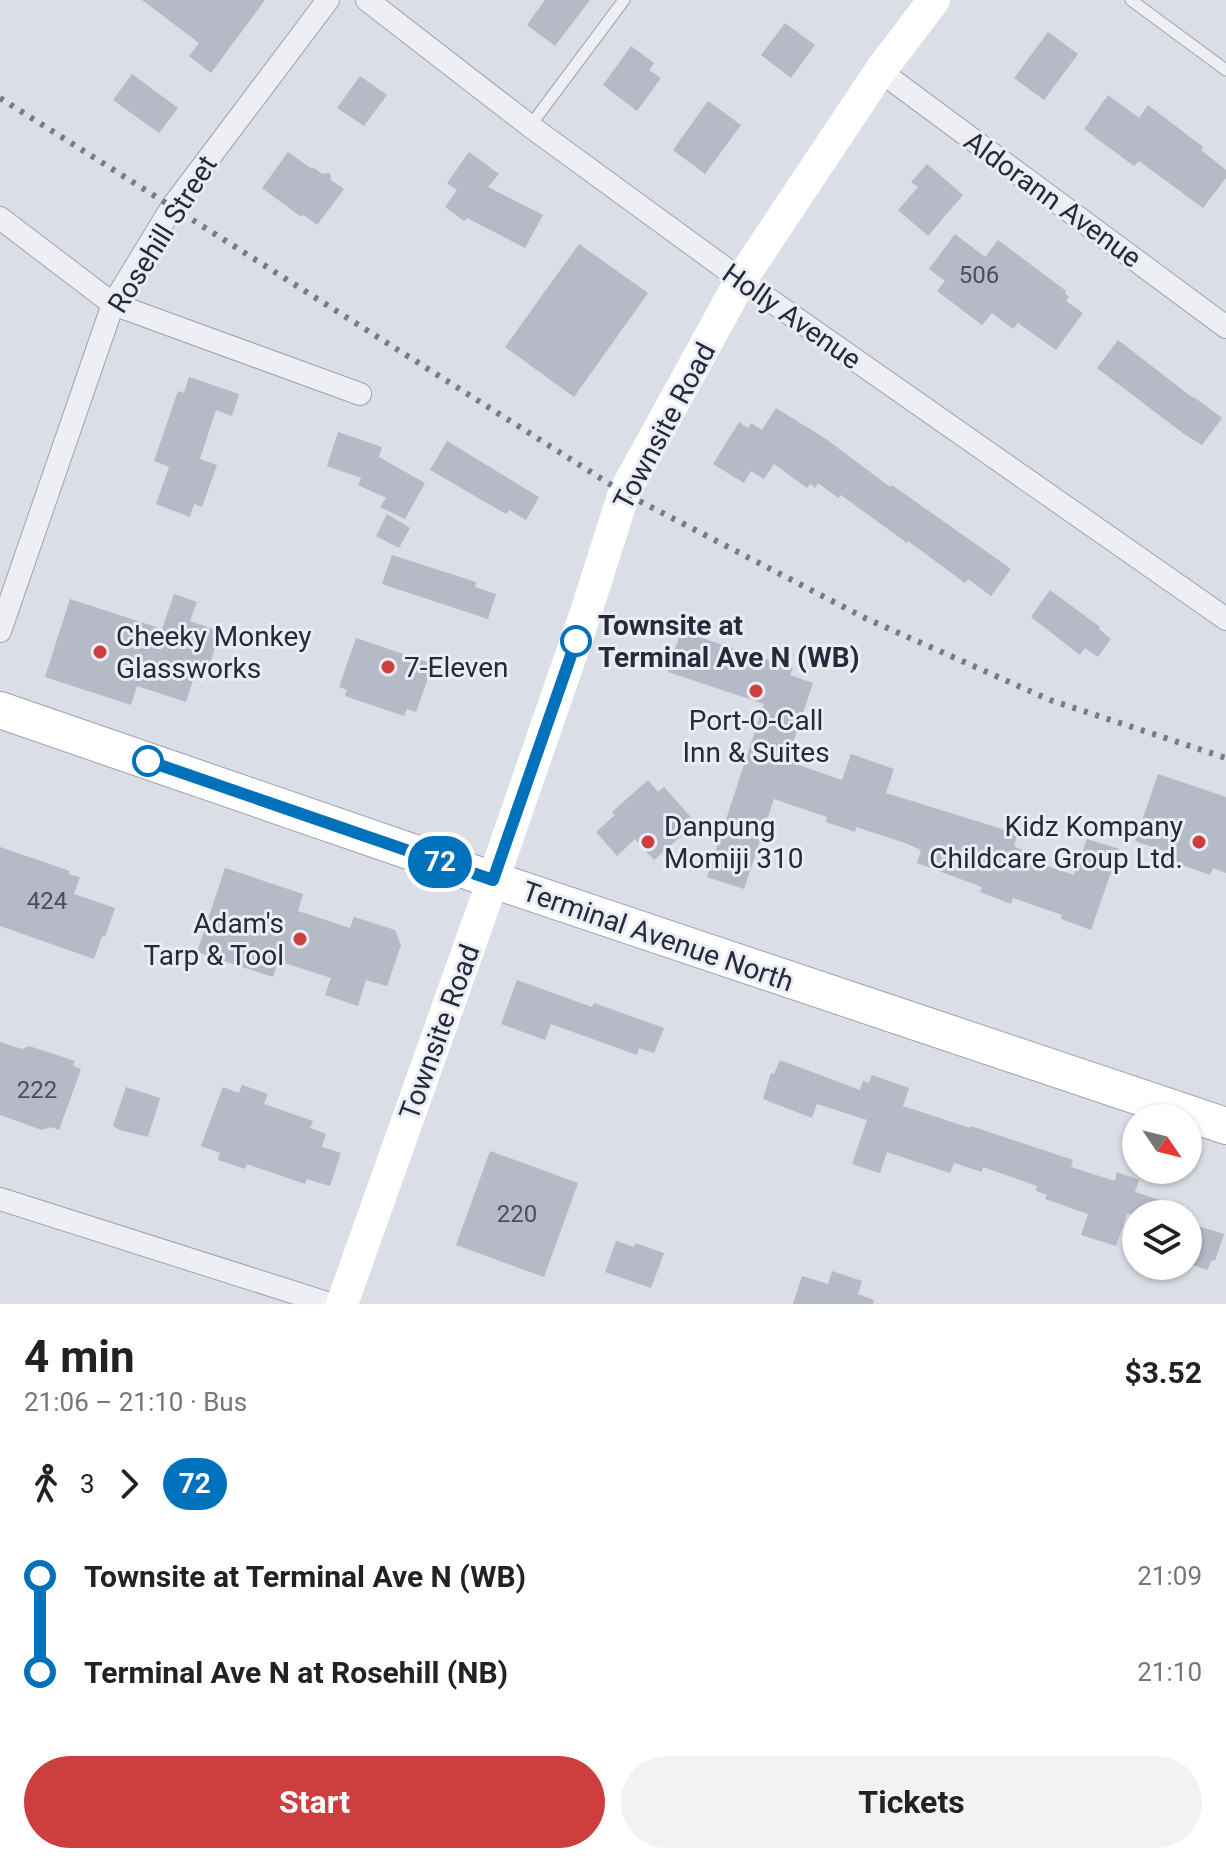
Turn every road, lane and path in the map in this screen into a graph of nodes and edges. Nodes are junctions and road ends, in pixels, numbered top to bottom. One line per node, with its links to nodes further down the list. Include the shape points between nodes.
1 (328, 0): 11 (street, Rosehill Street, via 172,207)
2 (367, 0): 8 (street, Holly Avenue)
3 (624, 0): 8 (lane)
4 (934, 0): 7 (street, Townsite Road)
5 (1131, 0): 6 (lane)
6 (1226, 70)
7 (880, 71): 10 (street, Townsite Road); 12 (street, Aldorann Avenue)
8 (530, 126): 10 (street, Holly Avenue)
9 (0, 218): 11 (street)
10 (741, 280): 14 (street, Holly Avenue); 17 (street, Townsite Road, via 624,493)
11 (113, 304): 13 (street); 15 (street, Rosehill Street)
12 (1226, 327)
13 (360, 394)
14 (1226, 619)
15 (0, 631)
16 (0, 710): 17 (main road, Terminal Avenue North)
17 (493, 880): 18 (main road, Terminal Avenue North); 21 (street, Townsite Road)
18 (1226, 1126)
19 (0, 1199): 20 (street)
20 (330, 1304)
21 (342, 1304)

